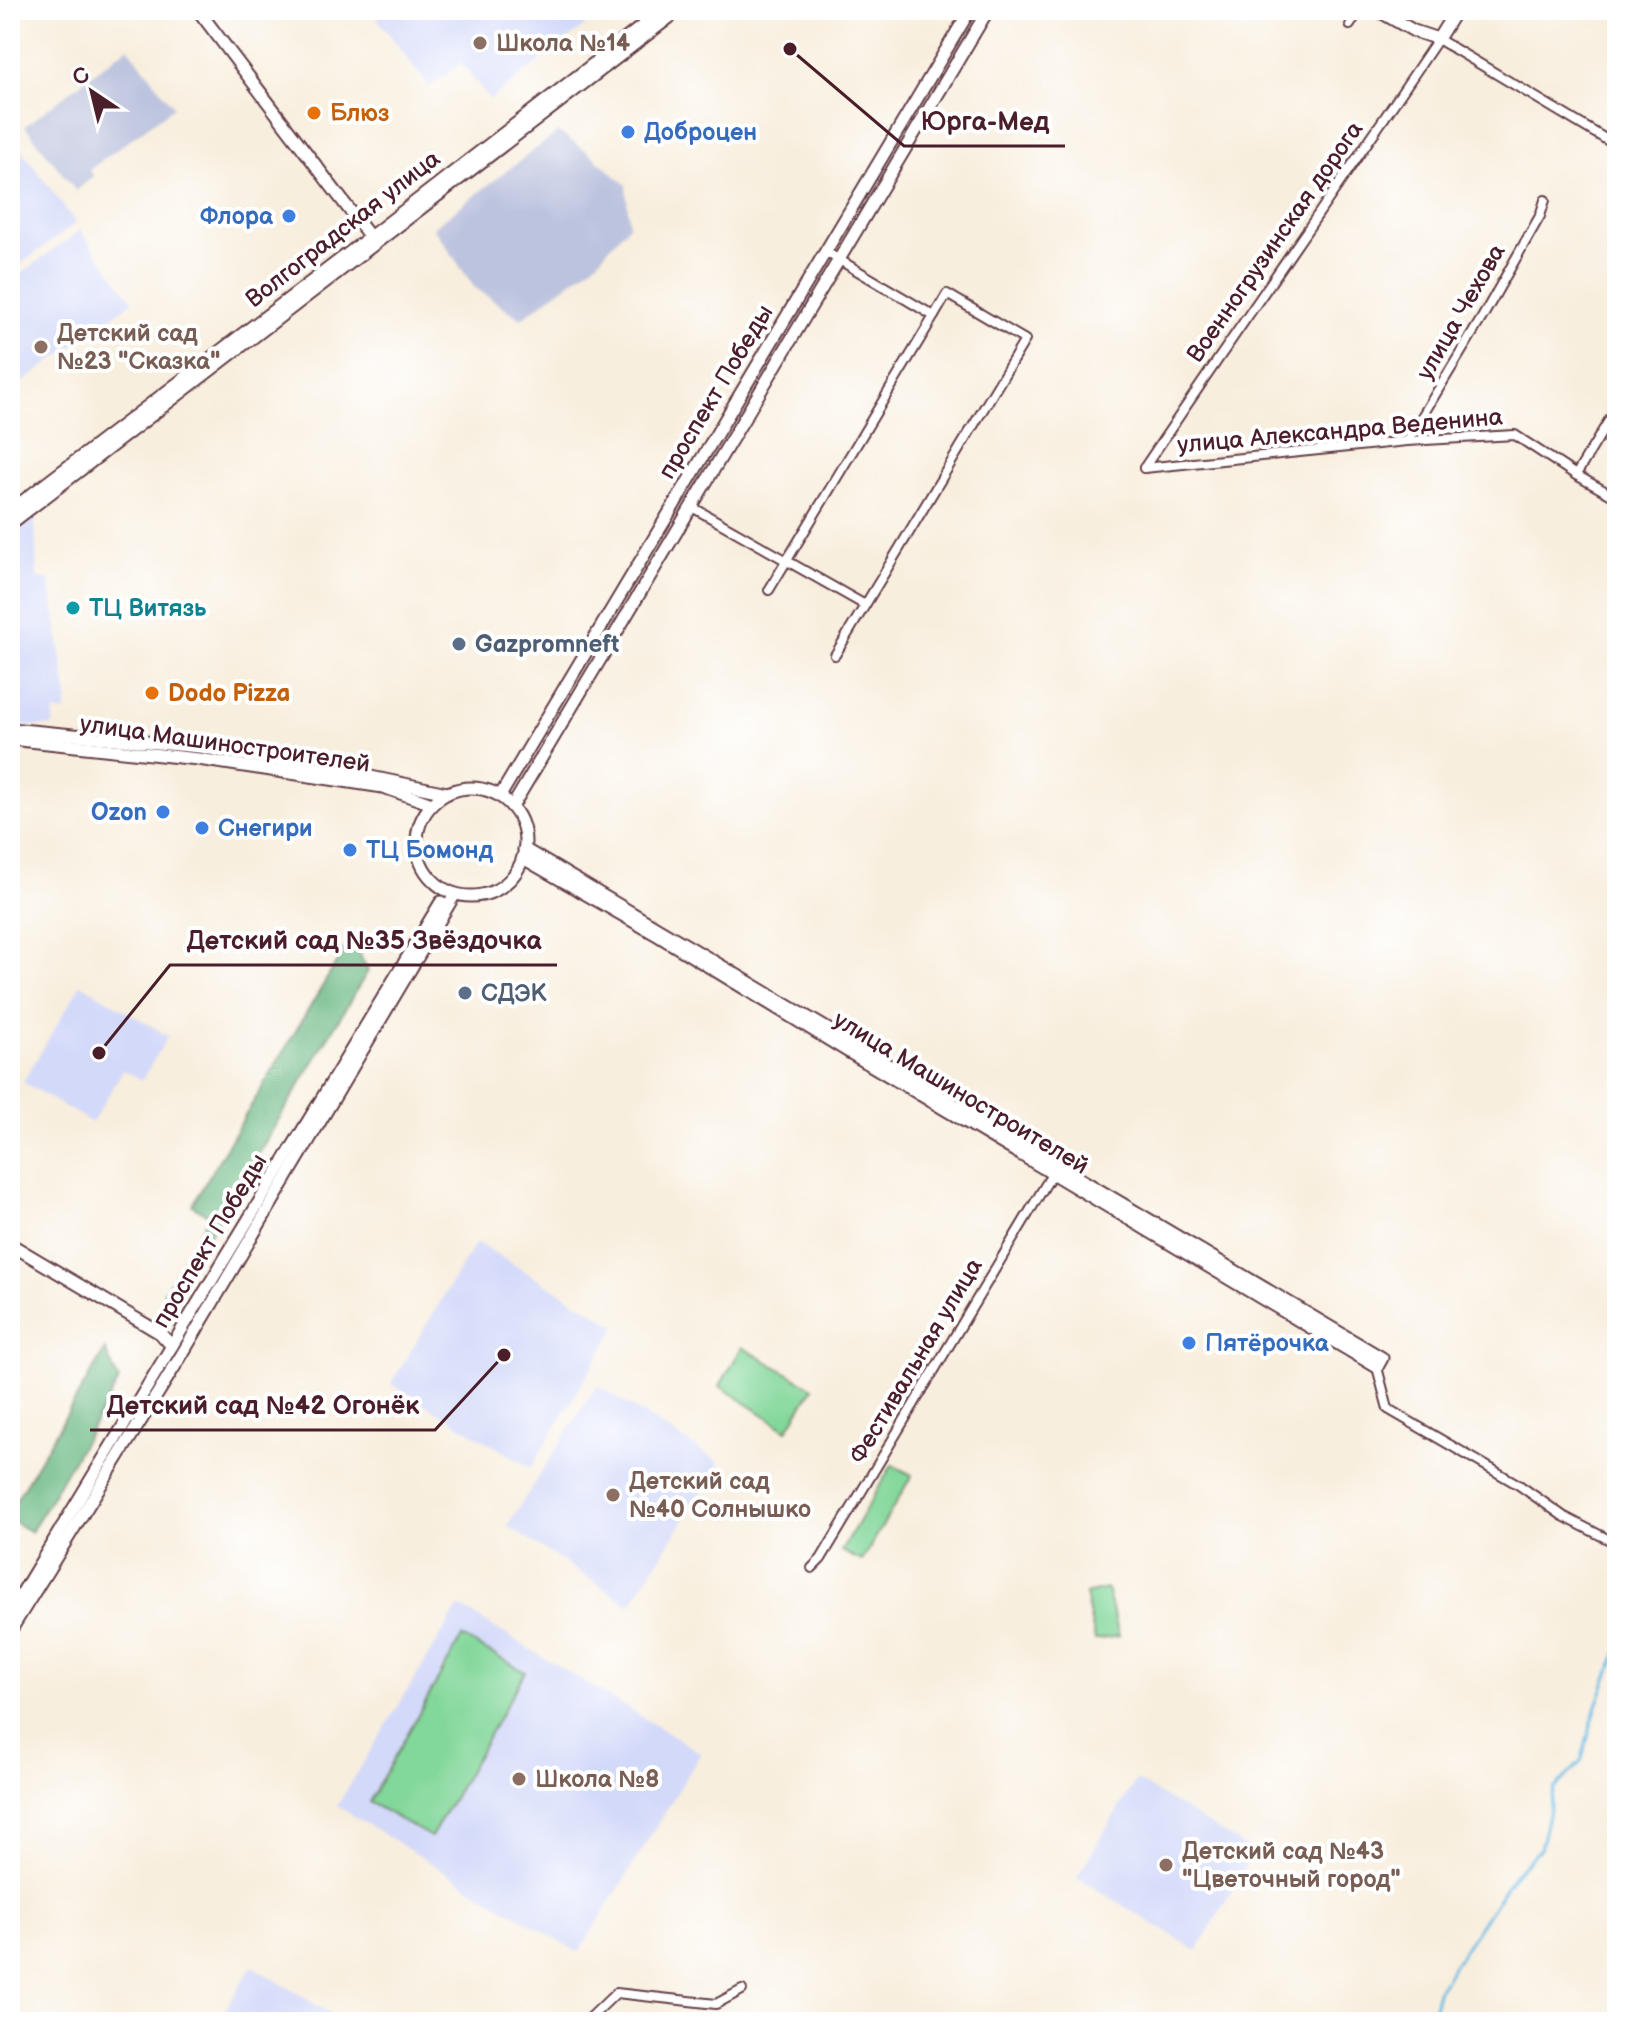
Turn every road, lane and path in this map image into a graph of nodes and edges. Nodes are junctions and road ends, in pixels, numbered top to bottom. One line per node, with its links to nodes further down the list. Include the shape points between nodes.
1 (198, 10): 14 (main road)
2 (663, 10): 14 (main road, Волгоградская улица)
3 (679, 10): 25 (main road)
4 (988, 10): 9 (main road)
5 (1359, 10): 10 (street)
6 (1377, 10): 11 (main road)
7 (1456, 10): 11 (main road)
8 (965, 12): 9 (main road); 15 (main road, проспект Победы)
9 (980, 23): 16 (main road)
10 (1350, 25)
11 (1438, 39): 12 (street); 20 (street, Военногрузинская дорога)
12 (1617, 146)
13 (1545, 200): 19 (street, улица Чехова)
14 (365, 240): 24 (main road, Волгоградская улица)
15 (826, 252): 16 (street); 33 (main road, проспект Победы)
16 (839, 260): 17 (street); 23 (main road)
17 (934, 316): 26 (street); 28 (street, via 947,294 1025,340)
18 (1617, 407): 21 (street)
19 (1407, 441): 20 (street, улица Александра Веденина); 21 (street, улица Александра Веденина, via 1515,435)
20 (1144, 468)
21 (1576, 475): 22 (street, улица Александра Веденина)
22 (1617, 498)
23 (692, 507): 26 (street); 35 (main road)
24 (10, 511)
25 (10, 524)
26 (787, 560): 27 (street); 28 (street)
27 (769, 590)
28 (865, 605): 29 (street)
29 (835, 655)
30 (10, 729): 32 (main road, via 200,747)
31 (10, 739): 34 (main road, улица Машиностроителей, via 198,759 383,787)
32 (447, 793): 33 (main road, via 483,789); 34 (main road)
33 (500, 796): 35 (main road)
34 (432, 804): 37 (main road, via 416,834 417,852 433,882)
35 (512, 807): 36 (main road, via 525,836)
36 (523, 853): 37 (main road, via 516,872 493,892); 38 (main road, улица Машиностроителей); 41 (main road, via 1382,1358)
37 (451, 893): 40 (main road, проспект Победы); 45 (main road, via 181,1356)
38 (1052, 1174): 41 (main road, улица Машиностроителей); 43 (street, Фестивальная улица)
39 (10, 1244): 40 (main road, via 160,1333)
40 (172, 1346): 44 (main road, проспект Победы)
41 (1377, 1367): 42 (street, via 1388,1409)
42 (1617, 1544)
43 (812, 1568)
44 (10, 1613)
45 (10, 1631)
46 (742, 1990): 47 (street, via 716,2004 616,1993)
47 (586, 2022)

